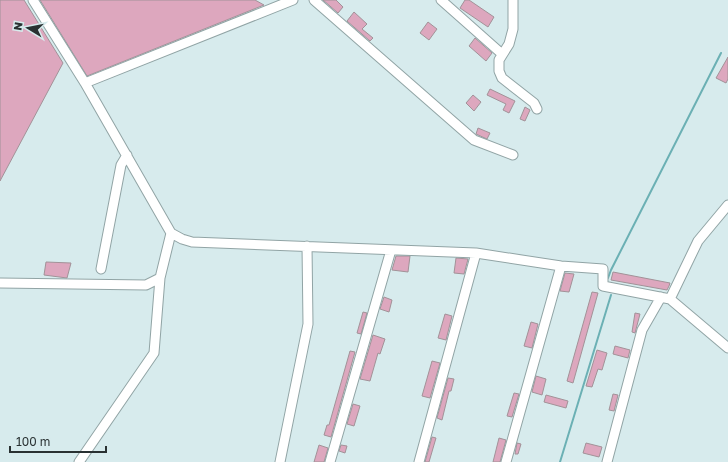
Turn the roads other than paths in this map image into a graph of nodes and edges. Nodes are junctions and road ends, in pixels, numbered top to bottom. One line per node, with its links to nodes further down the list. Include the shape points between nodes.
1 (33, 0): 7 (street)
2 (293, 0): 7 (street)
3 (314, 0): 10 (street, via 474,140)
4 (441, 0): 6 (street)
5 (513, 0): 6 (street, via 513,29 509,44)
6 (502, 54): 8 (street, via 499,71 502,78 534,103)
7 (85, 83): 9 (street)
8 (537, 109)
9 (127, 155): 12 (street); 17 (street, via 121,166)
10 (513, 155)
11 (728, 205): 20 (street, via 698,241)
12 (171, 232): 13 (street, via 192,242); 18 (street)
13 (307, 246): 14 (street); 23 (street, via 308,324)
14 (392, 250): 15 (street); 24 (street)
15 (476, 253): 16 (street); 25 (street)
16 (561, 266): 20 (street, via 603,269 603,286); 26 (street)
17 (101, 269)
18 (160, 278): 19 (street, via 146,284); 22 (street, via 154,353)
19 (0, 283)
20 (665, 298): 21 (street); 27 (street, via 642,330)
21 (728, 348)
22 (79, 462)
23 (280, 462)
24 (330, 462)
25 (419, 462)
26 (506, 462)
27 (606, 462)

